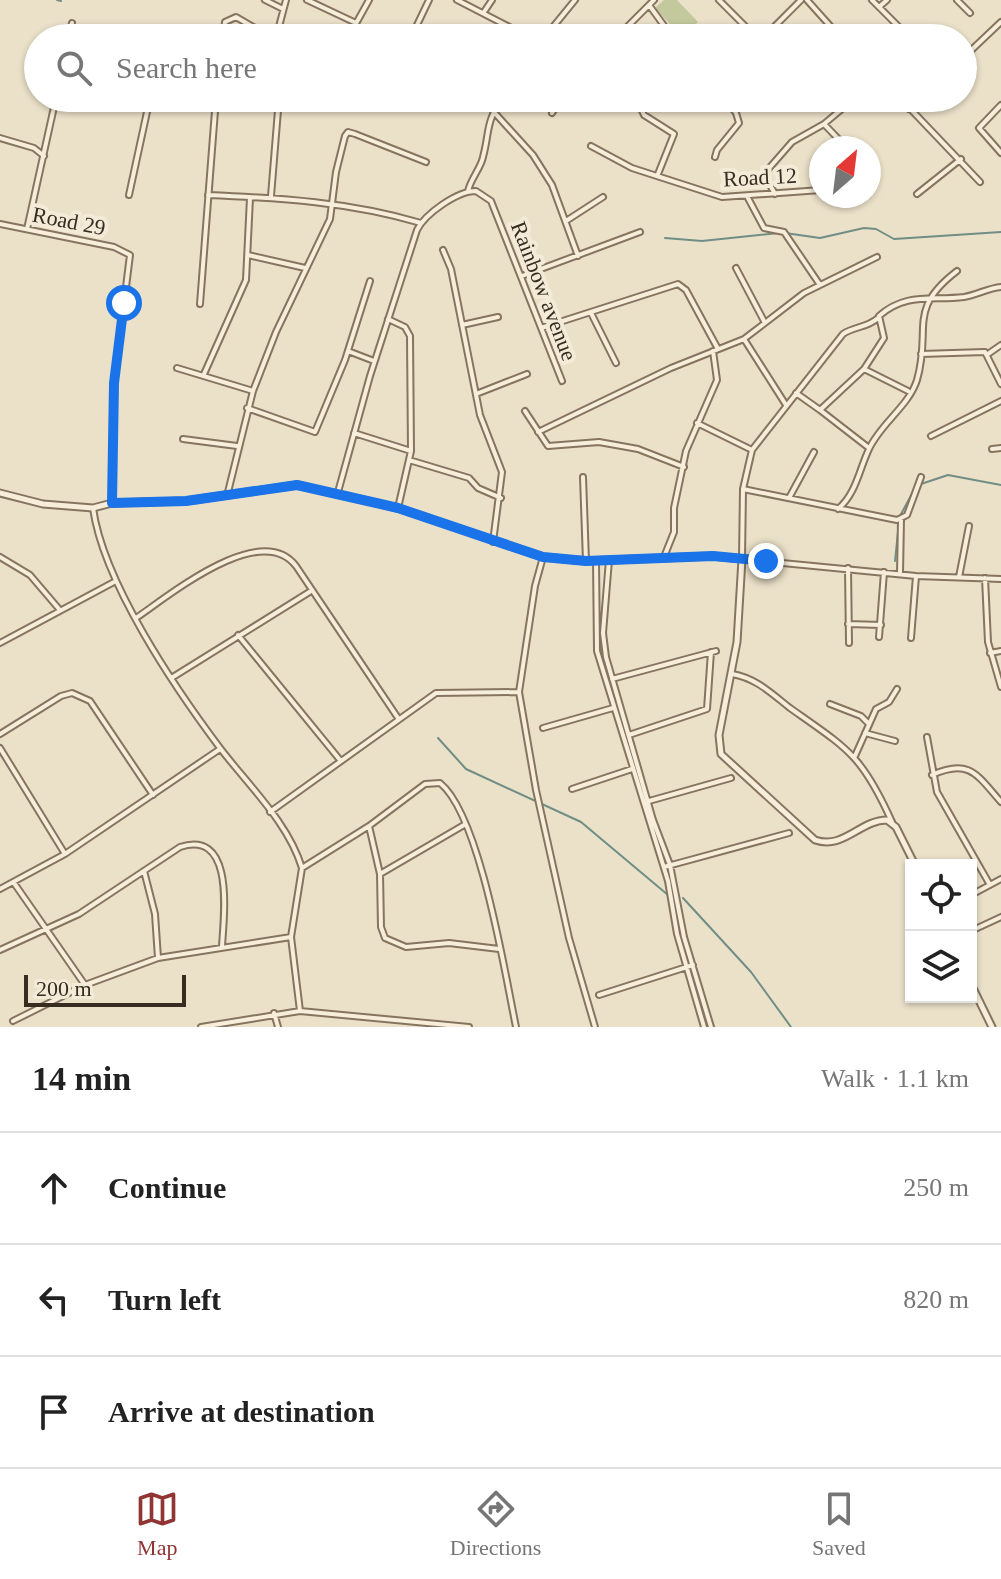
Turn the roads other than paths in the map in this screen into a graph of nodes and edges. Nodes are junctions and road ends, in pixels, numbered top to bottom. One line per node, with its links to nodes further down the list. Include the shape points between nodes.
1 (265, 0): 18 (street)
2 (286, 0): 18 (street)
3 (307, 0): 22 (street)
4 (369, 0): 22 (street)
5 (429, 0): 26 (street)
6 (457, 0): 19 (street)
7 (492, 0): 19 (street)
8 (575, 0): 28 (street)
9 (654, 0): 16 (street)
10 (719, 0): 31 (street)
11 (801, 0): 32 (street)
12 (807, 0): 33 (street)
13 (872, 0): 17 (street)
14 (887, 0): 17 (street)
15 (957, 0): 20 (street)
16 (649, 5): 29 (street); 30 (street)
17 (879, 7): 34 (street)
18 (283, 9): 25 (street)
19 (484, 12): 27 (street)
20 (970, 13)
21 (1001, 22): 35 (street)
22 (356, 23)
23 (225, 24): 24 (street, via 232,17)
24 (246, 24)
25 (278, 24)
26 (417, 24)
27 (506, 24)
28 (555, 24)
29 (630, 24)
30 (663, 24)
31 (745, 24)
32 (775, 24)
33 (828, 24)
34 (896, 24)
35 (977, 45)
36 (1001, 105): 51 (street, via 979,128)
37 (53, 112): 52 (street)
38 (147, 112): 62 (street)
39 (215, 112): 63 (street)
40 (278, 112): 64 (street)
41 (493, 112): 58 (street, via 482,161)
42 (494, 112): 69 (street, via 533,155)
43 (643, 112): 56 (street, via 674,134)
44 (735, 112): 53 (street, via 739,123)
45 (838, 112): 47 (street)
46 (912, 112): 54 (street)
47 (824, 124): 48 (street); 60 (street, via 792,142 767,170 764,178)
48 (836, 136)
49 (0, 138): 52 (street)
50 (591, 146): 56 (street, Road 12, via 632,168)
51 (1001, 153)
52 (44, 156): 72 (street)
53 (715, 157)
54 (961, 159): 57 (street); 61 (street)
55 (426, 162): 68 (street, via 348,132)
56 (658, 174): 67 (street, Road 12, via 722,197)
57 (980, 182)
58 (468, 191): 70 (street); 81 (street, Rainbow avenue, via 491,201)
59 (809, 191): 60 (street, Road 12)
60 (775, 194): 67 (street, Road 12)
61 (917, 194)
62 (129, 195)
63 (208, 195): 65 (street); 86 (street)
64 (271, 196): 65 (street); 68 (street)
65 (250, 197): 75 (street)
66 (603, 197): 69 (street)
67 (748, 198): 83 (street, via 764,228 784,232)
68 (332, 203): 70 (street); 78 (street, via 330,219)
69 (566, 221): 76 (street)
70 (421, 223): 90 (street)
71 (0, 224): 72 (street, Road 29)
72 (27, 229): 139 (street, Road 29, via 130,255 114,383)
73 (640, 232): 76 (street)
74 (443, 250): 92 (street)
75 (248, 255): 78 (street); 104 (street, via 243,289)
76 (578, 256): 81 (street)
77 (877, 257): 83 (street)
78 (306, 268): 108 (street)
79 (736, 268): 91 (street)
80 (957, 271): 85 (street)
81 (522, 276): 93 (street, Rainbow avenue)
82 (370, 281): 97 (street)
83 (820, 285): 91 (street)
84 (1001, 287): 85 (street)
85 (928, 299): 89 (street, via 914,297); 98 (street)
86 (200, 304)
87 (591, 313): 93 (street); 96 (street, via 678,284); 101 (street)
88 (498, 317): 92 (street)
89 (878, 318): 103 (street, via 884,338); 110 (street, via 843,334)
90 (388, 319): 100 (street); 127 (street, via 409,331)
91 (765, 323): 94 (street)
92 (462, 325): 111 (street)
93 (541, 328): 106 (street, Rainbow avenue)
94 (744, 339): 96 (street); 113 (street)
95 (1001, 345): 99 (street)
96 (716, 350): 117 (street, via 717,380); 118 (street)
97 (348, 351): 100 (street); 114 (street, via 315,432)
98 (921, 354): 99 (street); 109 (street, via 916,381)
99 (988, 354): 107 (street)
100 (374, 361): 119 (street)
101 (616, 363)
102 (177, 368): 104 (street)
103 (864, 369): 109 (street); 115 (street)
104 (204, 374): 108 (street)
105 (527, 374): 111 (street)
106 (562, 381)
107 (1001, 384)
108 (253, 391): 114 (street)
109 (908, 391): 123 (street)
110 (796, 393): 113 (street); 115 (street)
111 (476, 394): 137 (street, via 502,472)
112 (1001, 401): 120 (street)
113 (786, 405): 126 (street)
114 (247, 408): 122 (street)
115 (820, 410): 123 (street)
116 (525, 411): 118 (street)
117 (697, 423): 126 (street); 130 (street)
118 (538, 432): 130 (street, via 548,446 599,442 638,449)
119 (354, 433): 127 (street); 135 (street)
120 (931, 436)
121 (183, 439): 122 (street)
122 (237, 446): 134 (street)
123 (869, 448): 142 (street, via 858,480)
124 (1001, 448): 125 (street)
125 (992, 449)
126 (752, 450): 133 (street)
127 (411, 451): 129 (street)
128 (814, 452): 138 (street)
129 (409, 460): 137 (street, via 469,478); 141 (street)
130 (684, 467): 148 (street, via 674,532)
131 (583, 477): 152 (street)
132 (921, 477): 143 (street)
133 (743, 489): 138 (street); 149 (street)
134 (228, 492): 135 (street, via 297,485); 139 (street, via 186,501)
135 (338, 492): 141 (street)
136 (0, 493): 140 (street, via 43,504)
137 (501, 498): 145 (street)
138 (789, 498): 142 (street)
139 (112, 503): 140 (street)
140 (93, 508): 160 (street)
141 (398, 508): 145 (street)
142 (838, 509): 143 (street)
143 (901, 520): 155 (street)
144 (969, 526): 157 (street)
145 (493, 542): 147 (street)
146 (0, 557): 162 (street, via 30,575)
147 (543, 557): 152 (street); 178 (street)
148 (664, 557): 149 (street); 151 (street)
149 (742, 559): 153 (street); 173 (street)
150 (596, 560): 151 (street); 152 (street); 180 (street, via 597,651)
151 (609, 560): 175 (street, via 603,633)
152 (586, 561)
153 (848, 568): 154 (street); 164 (street)
154 (884, 572): 155 (street); 165 (street)
155 (900, 574): 156 (street)
156 (916, 576): 157 (street); 168 (street)
157 (959, 577): 158 (street)
158 (985, 578): 159 (street); 172 (street)
159 (1001, 579)
160 (115, 581): 162 (street); 163 (street)
161 (311, 591): 163 (street, via 290,557 262,550 205,572); 166 (street); 181 (street)
162 (59, 609): 169 (street)
163 (136, 618): 174 (street)
164 (848, 624): 165 (street); 170 (street)
165 (881, 625): 167 (street)
166 (238, 635): 174 (street); 192 (street)
167 (879, 637)
168 (911, 638)
169 (0, 643)
170 (849, 643)
171 (1001, 651): 172 (street)
172 (990, 653): 176 (street)
173 (732, 674): 191 (street, via 752,678); 201 (street, via 718,741 730,766 821,843 839,841 881,820)
174 (173, 677): 190 (street)
175 (612, 679): 186 (street); 186 (street, via 714,652 707,709)
176 (1001, 687)
177 (897, 689): 182 (street)
178 (519, 692): 181 (street, via 447,690); 238 (street, via 569,938)
179 (830, 704): 182 (street)
180 (614, 708): 183 (street); 193 (street)
181 (398, 718): 192 (street)
182 (869, 724): 184 (street)
183 (543, 728)
184 (865, 733): 188 (street); 191 (street)
185 (0, 734): 197 (street, via 61,696 80,694 90,701)
186 (629, 735): 198 (street)
187 (927, 737): 194 (street)
188 (895, 741)
189 (0, 748): 205 (street)
190 (220, 749): 197 (street); 200 (street)
191 (855, 756): 201 (street, via 877,787)
192 (341, 761): 200 (street)
193 (632, 769): 196 (street); 208 (street)
194 (932, 775): 199 (street, via 964,767); 214 (street)
195 (731, 778): 198 (street)
196 (572, 789)
197 (153, 795): 205 (street)
198 (649, 801): 207 (street)
199 (1001, 802)
200 (270, 812): 209 (street)
201 (892, 822): 206 (street)
202 (465, 824): 203 (street, via 446,787 432,781); 211 (street); 222 (street)
203 (369, 826): 209 (street); 211 (street)
204 (789, 833): 207 (street)
205 (65, 854): 213 (street)
206 (912, 859)
207 (670, 865): 208 (street); 225 (street)
208 (664, 867): 226 (street)
209 (302, 868): 220 (street)
210 (144, 871): 219 (street); 221 (street, via 180,847 194,843 211,850 225,890); 224 (street, via 155,914)
211 (380, 874): 222 (street, via 381,927 392,943)
212 (1001, 879): 214 (street)
213 (14, 883): 215 (street); 219 (street)
214 (990, 885): 216 (street)
215 (0, 889)
216 (977, 892)
217 (1001, 917): 218 (street)
218 (977, 928)
219 (46, 932): 223 (street); 227 (street)
220 (291, 937): 221 (street); 230 (street)
221 (222, 946): 224 (street)
222 (499, 949): 237 (street)
223 (0, 950)
224 (158, 958): 227 (street)
225 (693, 965): 226 (street); 240 (street)
226 (686, 967): 228 (street); 239 (street)
227 (85, 985): 232 (street)
228 (599, 995)
229 (977, 996): 241 (street)
230 (300, 1011): 231 (street); 236 (street)
231 (274, 1013): 233 (street); 235 (street)
232 (13, 1021)
233 (210, 1026): 234 (street)
234 (201, 1027)
235 (278, 1027)
236 (469, 1027)
237 (516, 1027)
238 (595, 1027)
239 (704, 1027)
240 (711, 1027)
241 (992, 1027)

